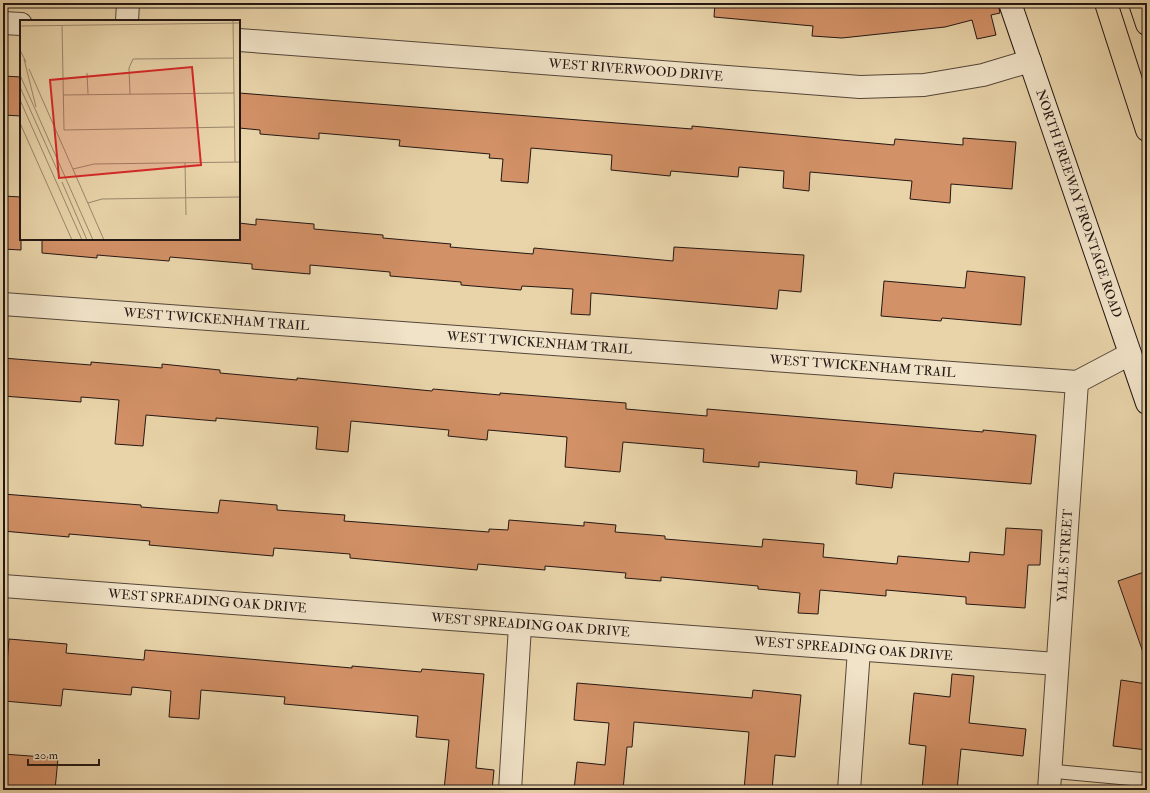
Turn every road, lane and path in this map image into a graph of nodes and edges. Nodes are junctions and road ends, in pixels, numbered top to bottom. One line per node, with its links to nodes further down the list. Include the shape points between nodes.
1 (128, 3): 5 (street)
2 (1010, 3): 10 (street, NORTH FREEWAY FRONTAGE ROAD)
3 (1106, 3): 11 (highway)
4 (1140, 3): 8 (highway)
5 (127, 20)
6 (3, 23): 7 (street)
7 (20, 24)
8 (1147, 24)
9 (240, 40): 10 (street, WEST RIVERWOOD DRIVE, via 860,87 924,85 983,75)
10 (1030, 62): 13 (street, NORTH FREEWAY FRONTAGE ROAD)
11 (1147, 130)
12 (3, 304): 14 (street, WEST TWICKENHAM TRAIL)
13 (1130, 354): 14 (street); 15 (street, NORTH FREEWAY FRONTAGE ROAD)
14 (1077, 382): 19 (street, YALE STREET)
15 (1147, 403)
16 (3, 586): 17 (street, WEST SPREADING OAK DRIVE)
17 (520, 626): 18 (street, WEST SPREADING OAK DRIVE); 22 (street)
18 (859, 650): 19 (street, WEST SPREADING OAK DRIVE); 23 (street)
19 (1057, 664): 21 (street, YALE STREET)
20 (1147, 780): 21 (lane)
21 (1050, 781)
22 (510, 790)
23 (850, 790)

